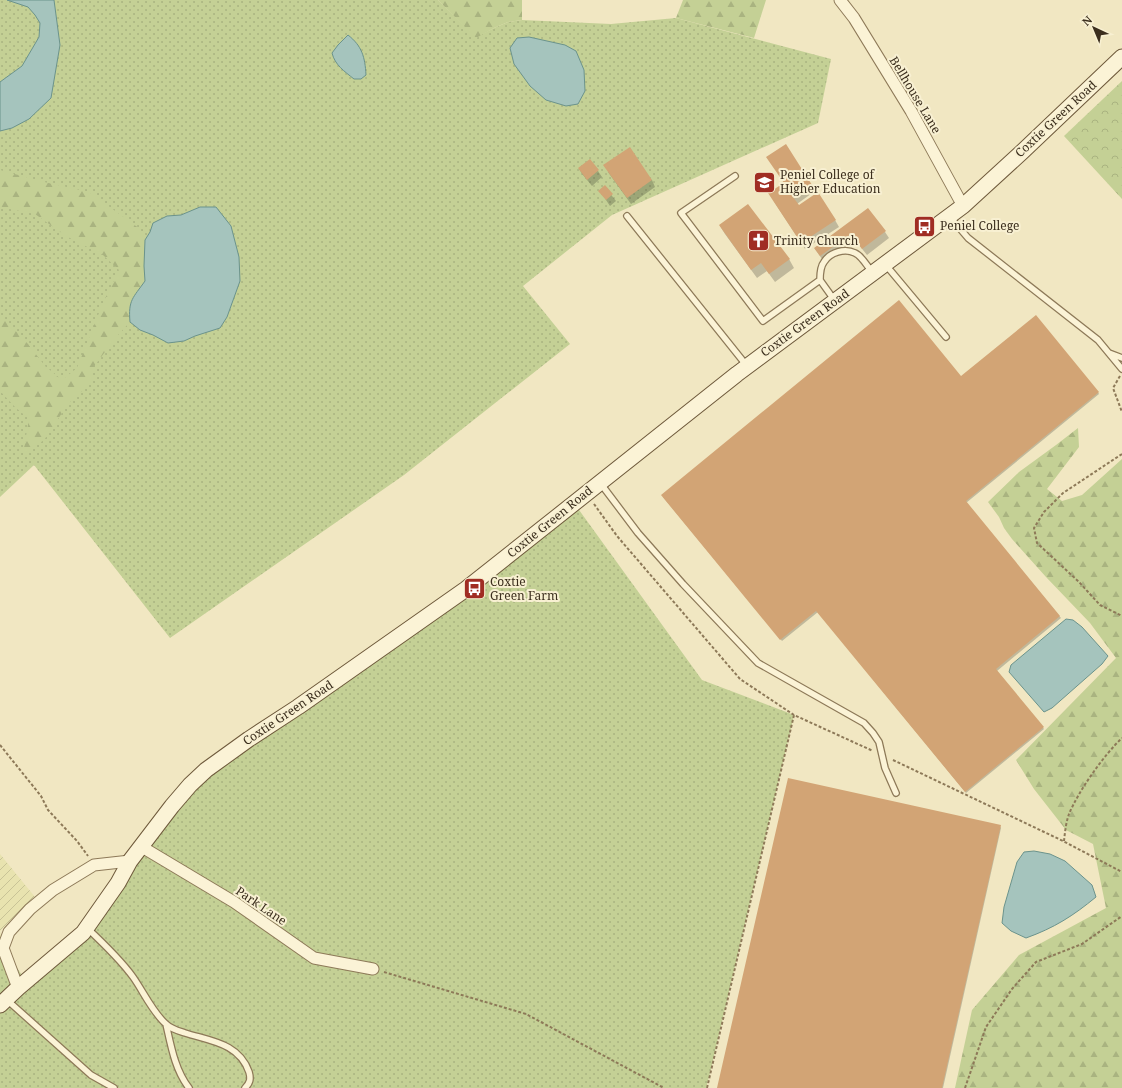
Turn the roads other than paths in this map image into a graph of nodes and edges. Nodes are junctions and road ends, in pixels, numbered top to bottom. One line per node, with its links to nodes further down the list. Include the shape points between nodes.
1 (840, 0): 4 (street, Bellhouse Lane, via 912,111)
2 (1122, 57): 4 (street, Coxtie Green Road)
3 (735, 176): 9 (lane, via 681,213 763,321)
4 (963, 206): 6 (street, Coxtie Green Road)
5 (627, 216): 14 (lane)
6 (950, 217): 7 (street, Coxtie Green Road); 12 (lane, via 968,238 1098,340)
7 (885, 264): 8 (street, Coxtie Green Road); 11 (lane)
8 (873, 273): 9 (lane, via 856,253 839,251 823,262); 10 (street, Coxtie Green Road)
9 (820, 280): 10 (lane)
10 (836, 301): 14 (street, Coxtie Green Road)
11 (946, 336)
12 (1109, 352): 13 (lane); 15 (lane)
13 (1122, 358)
14 (747, 366): 16 (street, Coxtie Green Road)
15 (1122, 370)
16 (600, 482): 17 (lane, via 638,532 683,584 758,663 864,723 873,732 879,742 885,768); 18 (street, Coxtie Green Road, via 466,589 206,770 172,806)
17 (896, 793)
18 (142, 847): 19 (street, Coxtie Green Road); 21 (street, Park Lane, via 234,902 314,958)
19 (130, 861): 20 (street, Coxtie Green Road); 22 (street, via 94,865 53,890 30,909 9,932 3,948)
20 (87, 928): 22 (street, Coxtie Green Road); 24 (lane, via 132,975)
21 (373, 969)
22 (18, 988): 23 (street, Coxtie Green Road)
23 (3, 1003): 25 (lane, via 91,1075)
24 (166, 1024): 26 (lane, via 174,1058); 27 (lane, via 176,1030 230,1047 238,1054 251,1077)
25 (114, 1088)
26 (188, 1088)
27 (245, 1088)

